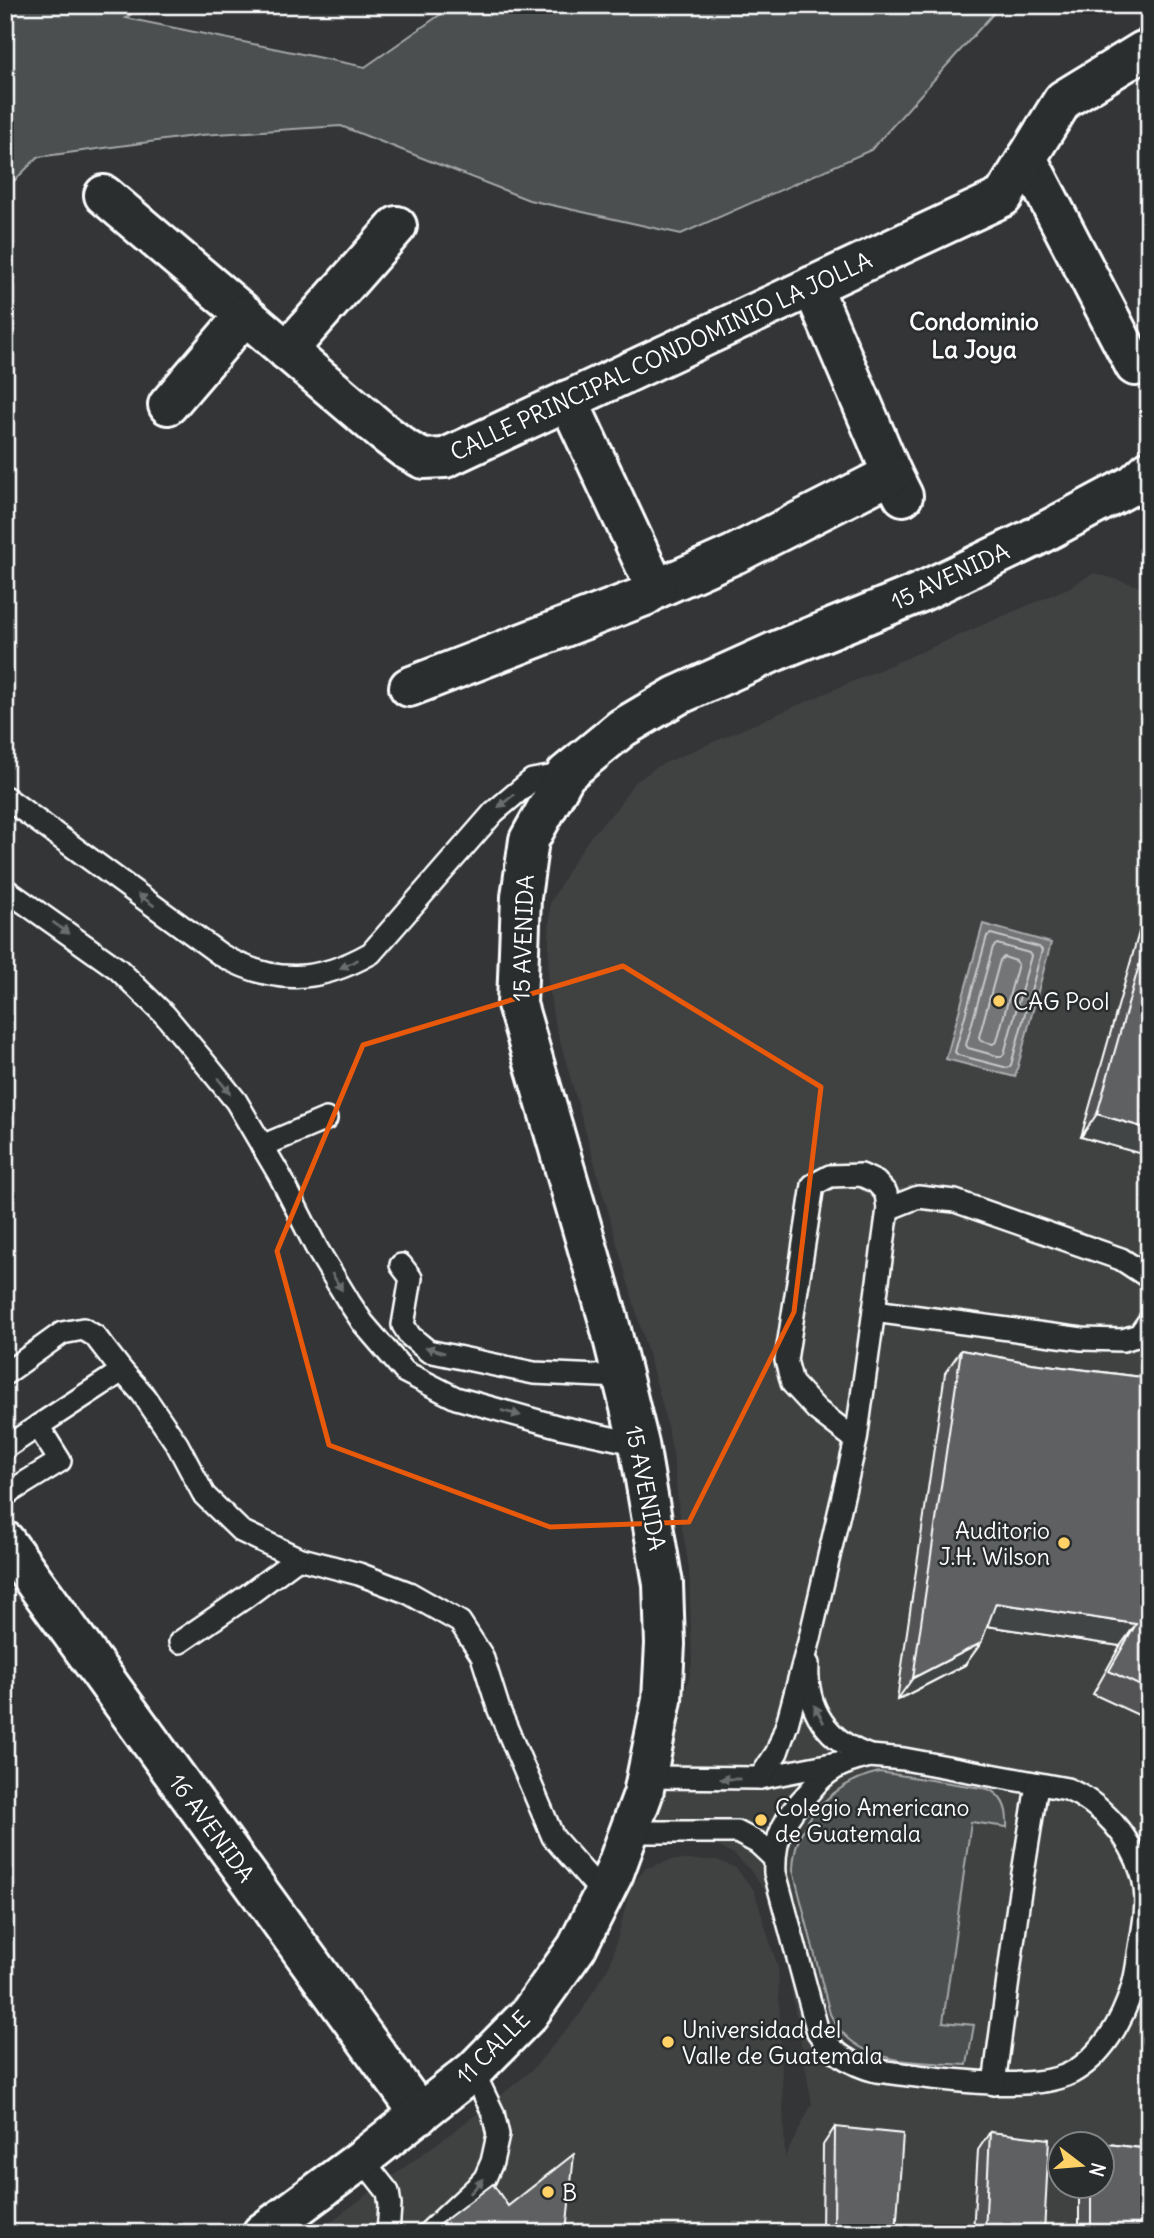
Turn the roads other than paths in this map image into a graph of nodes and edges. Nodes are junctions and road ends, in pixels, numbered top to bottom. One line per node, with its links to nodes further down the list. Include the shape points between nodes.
1 (1149, 50): 2 (street, CALLE PRINCIPAL CONDOMINIO LA JOLLA, via 1063,100)
2 (1027, 158): 5 (street, CALLE PRINCIPAL CONDOMINIO LA JOLLA, via 1003,197); 8 (street)
3 (104, 195): 6 (street, CALLE PRINCIPAL CONDOMINIO LA JOLLA)
4 (397, 226): 7 (street)
5 (812, 286): 9 (street, CALLE PRINCIPAL CONDOMINIO LA JOLLA); 12 (street, via 898,485)
6 (245, 315): 7 (street, CALLE PRINCIPAL CONDOMINIO LA JOLLA); 10 (street)
7 (287, 351): 9 (street, CALLE PRINCIPAL CONDOMINIO LA JOLLA, via 383,432 423,459 445,458)
8 (1135, 366)
9 (568, 400): 12 (street)
10 (168, 405)
11 (1149, 470): 14 (street, 15 AVENIDA, via 1134,484 919,593 676,696 622,728)
12 (656, 589): 13 (street)
13 (409, 687)
14 (566, 774): 15 (lane, one-way to 15, via 532,780 494,811 370,953 350,965 302,977 260,972 221,955); 26 (street, 15 AVENIDA, via 529,840 521,897 517,1004)
15 (5, 797)
16 (5, 889): 18 (lane, one-way to 18, via 118,968 236,1101)
17 (326, 1119): 18 (lane)
18 (262, 1146): 29 (lane, one-way to 29, via 349,1302 405,1372 456,1398)
19 (888, 1209): 21 (lane, via 918,1197 955,1201 1121,1259); 22 (lane); 28 (lane, via 886,1193 860,1175 830,1176 813,1185 786,1360 792,1383 817,1410)
20 (406, 1271): 26 (lane, one-way to 20, via 534,1373 428,1351 403,1325)
21 (1149, 1279)
22 (874, 1311): 23 (lane, via 1082,1339 1124,1340 1139,1335); 28 (lane)
23 (1149, 1321)
24 (122, 1371): 25 (lane, via 95,1336 83,1329 62,1333); 27 (lane); 33 (lane, via 177,1444 204,1495 242,1531)
25 (5, 1374)
26 (622, 1377): 29 (street, 15 AVENIDA)
27 (38, 1426): 30 (lane); 31 (lane, via 60,1461)
28 (856, 1440): 34 (lane)
29 (639, 1444): 39 (street, 15 AVENIDA, via 663,1584 665,1644 662,1700)
30 (5, 1448)
31 (5, 1494)
32 (5, 1541): 45 (street, 16 AVENIDA)
33 (298, 1558): 35 (lane); 42 (lane, via 409,1592 460,1622 482,1656 499,1710 553,1837)
34 (810, 1638): 36 (lane, one-way to 34, via 832,1735 816,1710 807,1682); 37 (lane, via 779,1746)
35 (180, 1642)
36 (870, 1756): 37 (lane); 38 (lane); 41 (lane, via 824,1775 782,1826)
37 (760, 1778): 39 (lane, one-way to 39)
38 (1037, 1785): 44 (lane); 44 (lane, via 1083,1796 1105,1812 1142,1873 1144,1926 1126,2005 1110,2036 1088,2062 1054,2080)
39 (645, 1786): 40 (street, 11 CALLE)
40 (629, 1832): 41 (lane, via 737,1832); 42 (street, 11 CALLE)
41 (774, 1858): 44 (lane, via 814,2019 825,2044 876,2071)
42 (604, 1895): 43 (street, 11 CALLE, via 577,1947 529,2014)
43 (473, 2071): 45 (street, 11 CALLE); 49 (lane, one-way to 43, via 485,2178 492,2162 498,2135)
44 (994, 2084)
45 (420, 2114): 46 (street, 11 CALLE)
46 (362, 2159): 47 (street, 11 CALLE); 48 (lane, via 388,2192)
47 (262, 2233)
48 (388, 2233)
49 (428, 2233)

